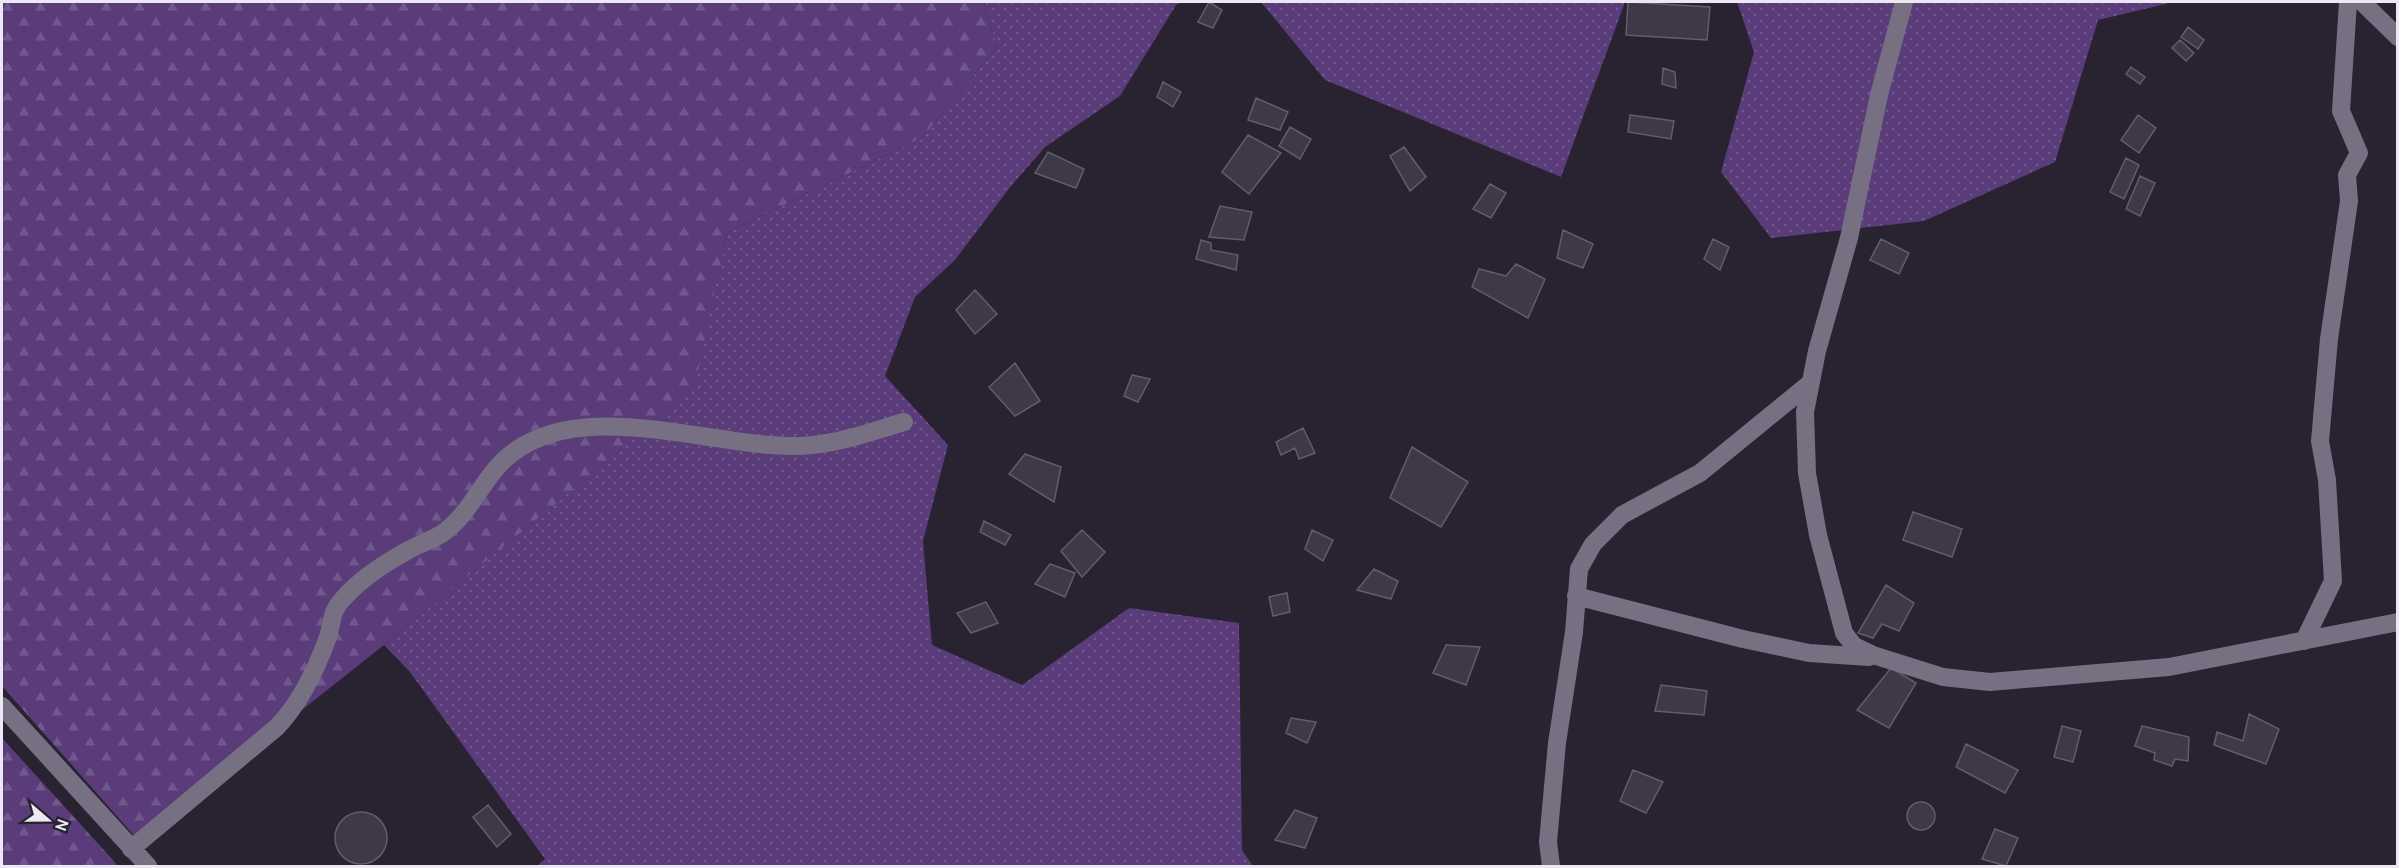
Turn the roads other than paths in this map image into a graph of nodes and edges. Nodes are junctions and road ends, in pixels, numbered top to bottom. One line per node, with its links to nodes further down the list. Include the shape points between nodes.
1 (1904, 2): 5 (street, via 1849,238)
2 (2348, 2): 9 (street, via 2341,111 2359,153 2347,175 2349,201 2329,339 2320,441 2327,480 2333,581)
3 (2362, 2): 4 (street)
4 (2397, 37)
5 (1809, 384): 7 (street, via 1700,473 1622,515 1593,544 1579,568); 10 (street, via 1804,412 1807,473 1818,535 1844,633 1854,646)
6 (904, 422): 12 (street, via 845,440 800,446 580,426 511,453 447,530 407,551 341,601 310,681 294,709 277,727)
7 (1576, 596): 10 (street, via 1765,644); 14 (street, via 1557,743 1548,842)
8 (2397, 622): 9 (street)
9 (2304, 640): 10 (street, via 2169,667 1990,682 1943,677)
10 (1886, 659)
11 (2, 706): 12 (street)
12 (131, 849): 13 (street)
13 (148, 867)
14 (1551, 867)

